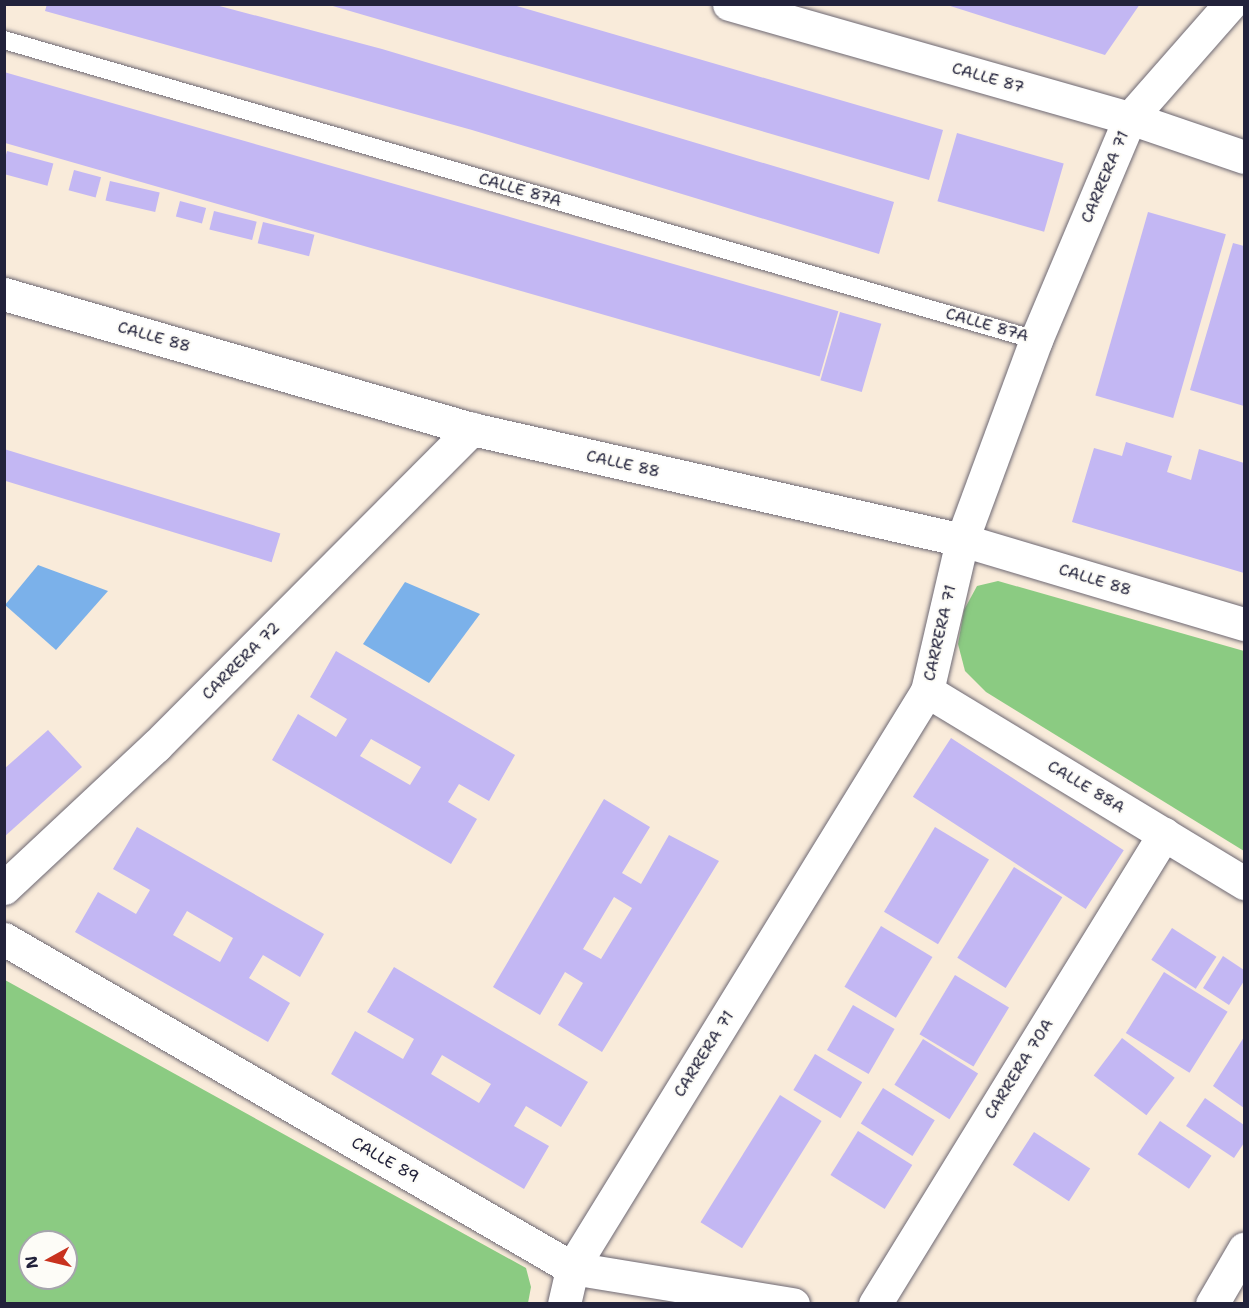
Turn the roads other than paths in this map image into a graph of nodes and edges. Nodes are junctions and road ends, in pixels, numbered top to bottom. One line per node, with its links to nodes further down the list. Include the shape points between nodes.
1 (729, 4): 4 (street, CALLE 87)
2 (1230, 4): 4 (street, CARRERA 71)
3 (4, 40): 7 (lane, CALLE 87A)
4 (1130, 118): 5 (street, CALLE 87); 7 (street, CARRERA 71)
5 (1245, 157)
6 (4, 294): 8 (street, CALLE 88)
7 (1036, 340): 9 (street, CARRERA 71)
8 (472, 429): 9 (street, CALLE 88); 14 (street, CARRERA 72, via 156,746)
9 (962, 540): 10 (street, CALLE 88); 11 (street, CARRERA 71)
10 (1245, 624)
11 (927, 691): 12 (street, CALLE 88A); 17 (street, CARRERA 71)
12 (1164, 834): 13 (street, CALLE 88A); 20 (street, CARRERA 70A)
13 (1245, 883)
14 (4, 888)
15 (4, 939): 17 (street, CALLE 89)
16 (1245, 1249): 21 (street)
17 (572, 1268): 18 (street, CARRERA 71); 19 (street, CALLE 89)
18 (564, 1304)
19 (793, 1304)
20 (875, 1304)
21 (1212, 1304)

